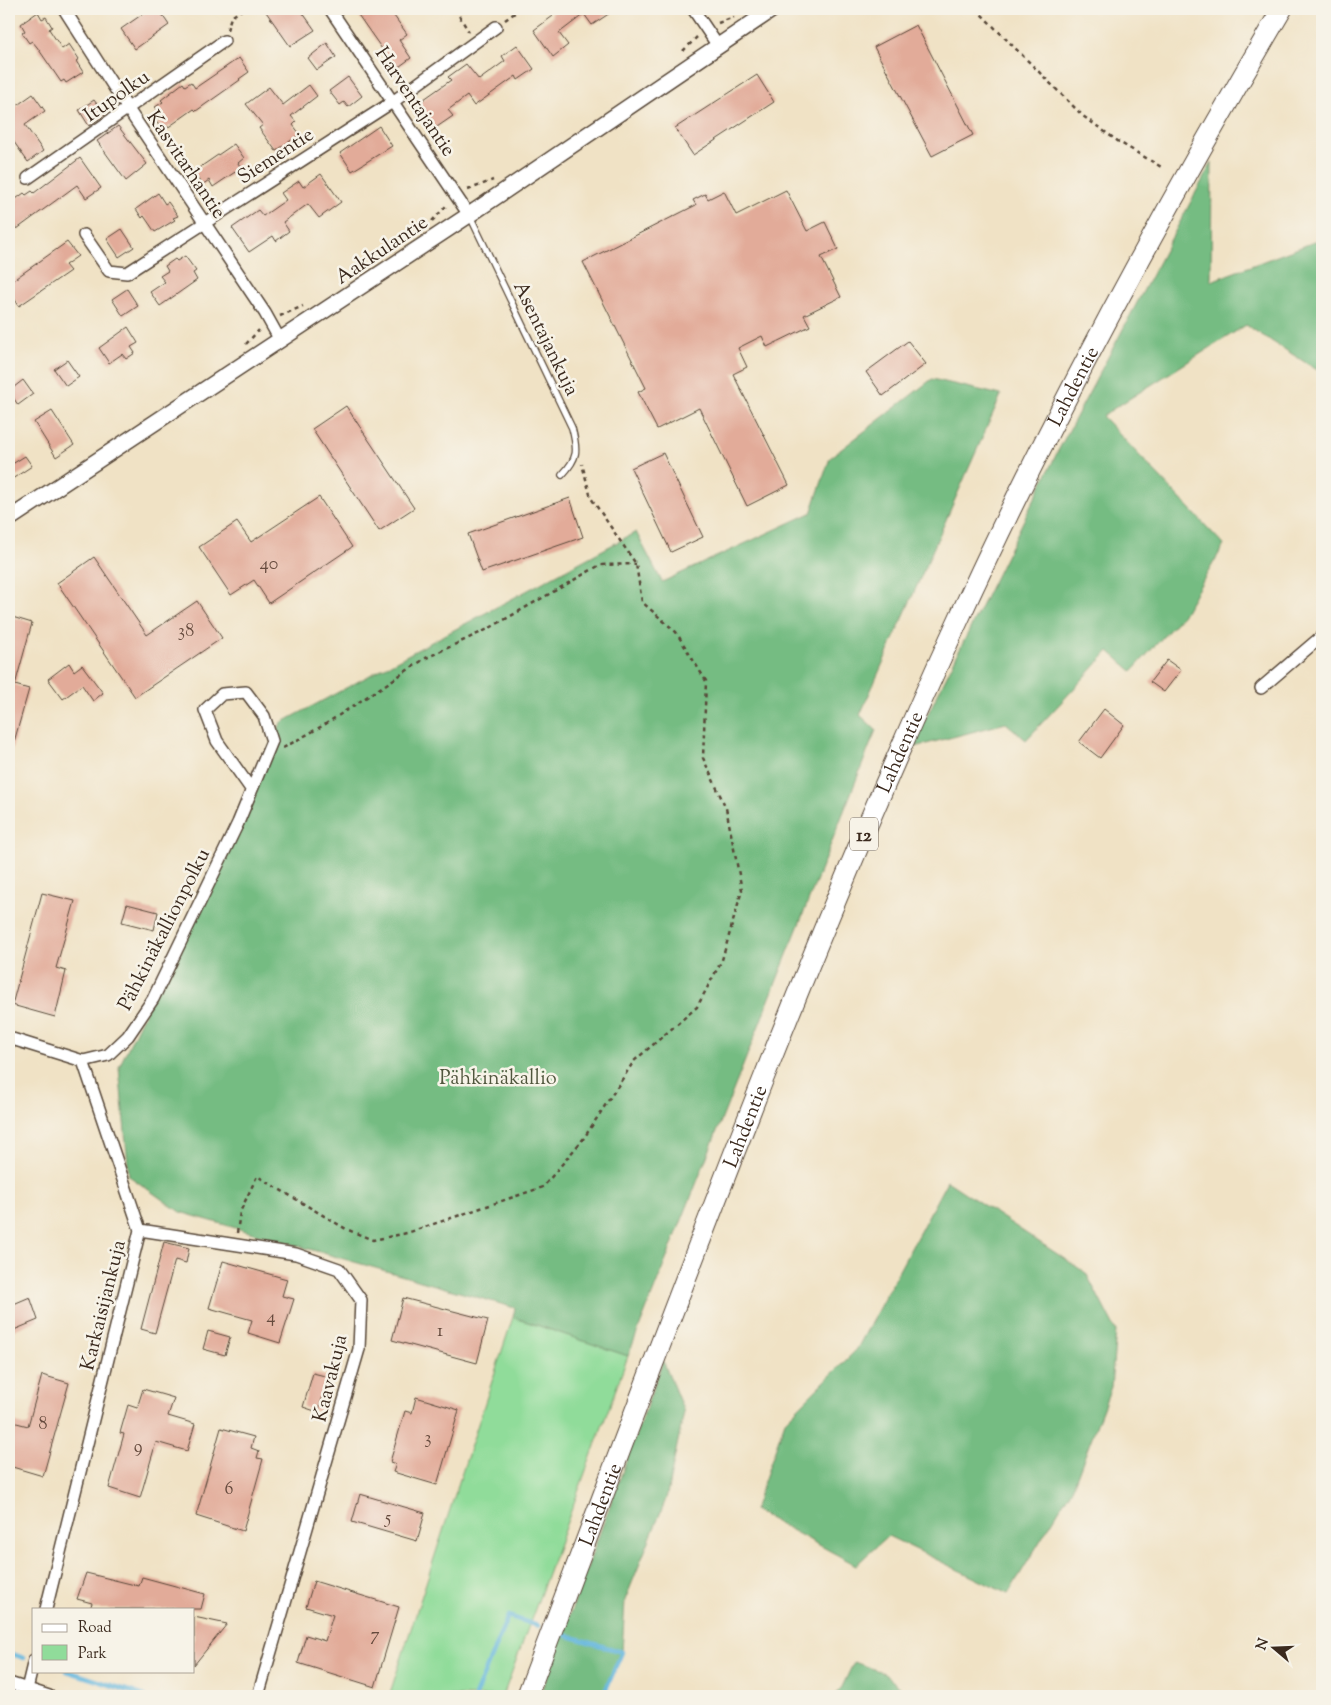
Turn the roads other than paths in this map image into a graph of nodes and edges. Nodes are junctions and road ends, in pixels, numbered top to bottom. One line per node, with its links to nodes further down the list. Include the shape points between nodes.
1 (64, 9): 10 (street, Kasvitarhantie)
2 (330, 9): 9 (street, Harventajantie)
3 (693, 9): 8 (street)
4 (773, 9): 8 (street, Aakkulantie)
5 (1282, 9): 30 (highway, Lahdentie / 12, via 1179,186 1076,376 956,625 864,835 745,1125)
6 (496, 27): 9 (street, Siementie)
7 (224, 41): 10 (street, Itupolku)
8 (718, 46): 12 (street, Aakkulantie)
9 (394, 101): 12 (street, Harventajantie); 13 (street, Siementie)
10 (128, 110): 11 (street, Itupolku); 13 (street, Kasvitarhantie)
11 (28, 178)
12 (470, 215): 15 (street, Aakkulantie); 16 (lane, Asentajankuja, via 572,428 577,447 573,463)
13 (204, 224): 14 (street, Siementie, via 127,273 109,271); 15 (street, Kasvitarhantie)
14 (84, 235)
15 (280, 340): 17 (street, Aakkulantie)
16 (562, 475)
17 (9, 519)
18 (1322, 636): 19 (street)
19 (1261, 688)
20 (251, 789): 20 (street, Pähkinäkallionpolku, via 272,741 264,716 246,692 222,694 205,710 217,741); 22 (street, Pähkinäkallionpolku, via 238,823 153,999 128,1036 108,1055)
21 (9, 1038): 22 (street)
22 (83, 1061): 23 (street, Karkaisijankuja)
23 (140, 1230): 24 (street, Karkaisijankuja); 29 (street, Kaavakuja, via 296,1254 339,1268 361,1300 360,1349)
24 (46, 1608)
25 (32, 1668): 27 (street)
26 (9, 1683): 27 (street)
27 (27, 1689): 28 (street)
28 (49, 1696)
29 (258, 1696)
30 (526, 1696)

